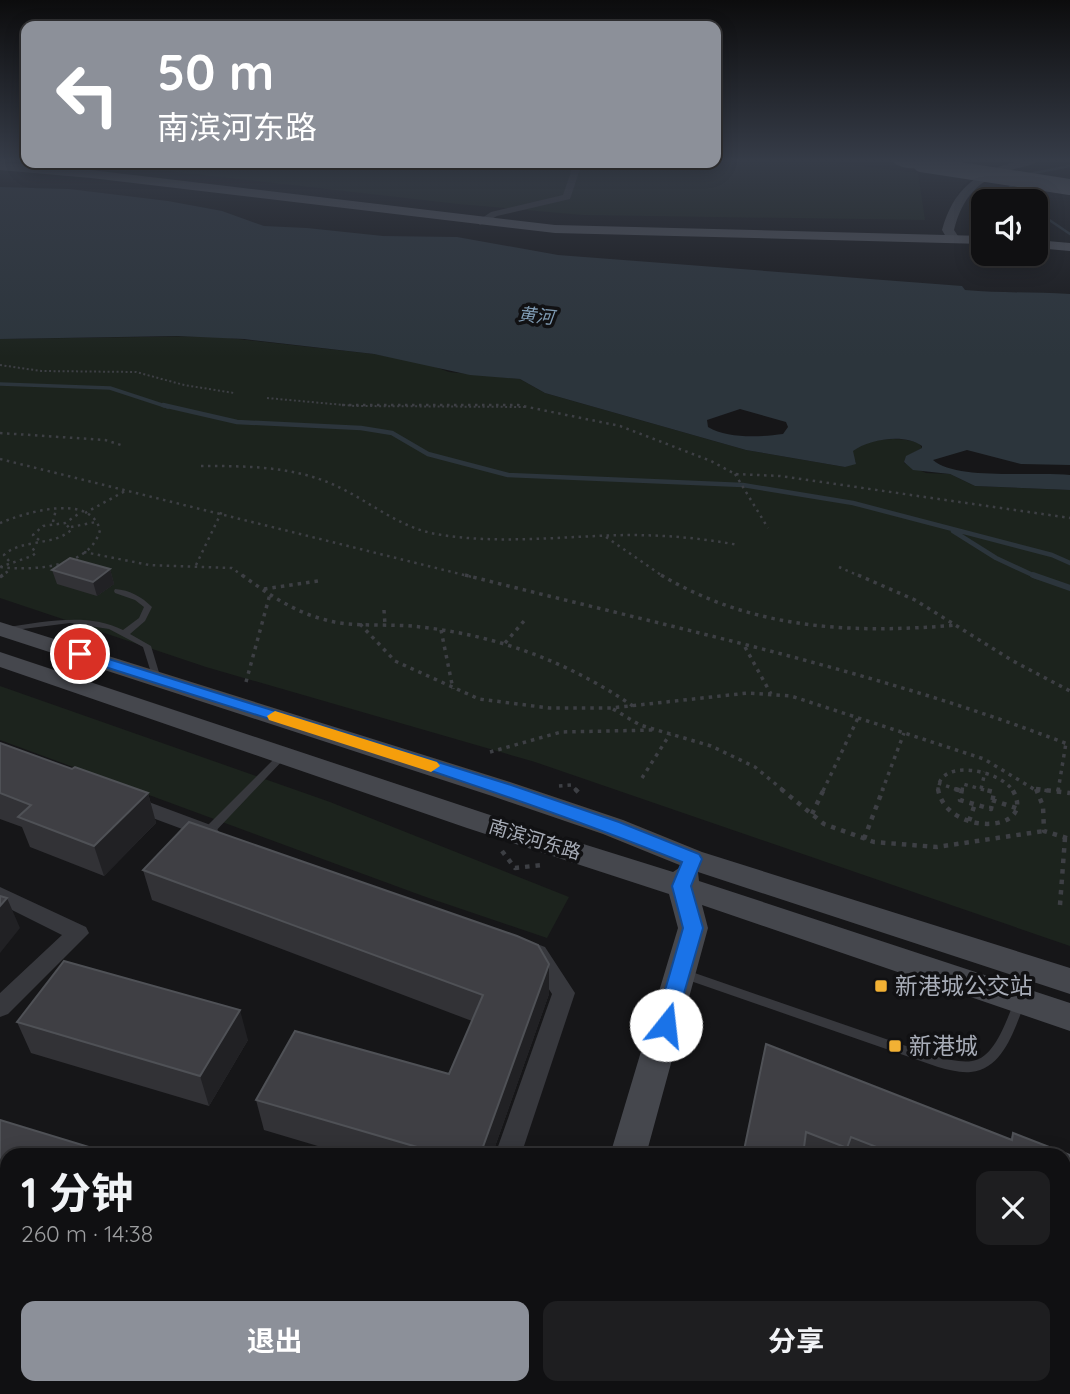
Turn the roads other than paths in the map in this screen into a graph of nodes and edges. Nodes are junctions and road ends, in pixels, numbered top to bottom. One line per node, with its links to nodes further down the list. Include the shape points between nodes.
1 (544, 227): 5 (main road, via 620,233)
2 (704, 227): 5 (main road)
3 (953, 227): 5 (main road)
4 (971, 233): 5 (main road)
5 (951, 234): 7 (main road)
6 (1048, 236): 8 (main road)
7 (971, 238)
8 (1070, 238)
9 (1048, 245): 10 (main road)
10 (1070, 247)
11 (118, 591): 13 (lane, via 148,607 142,620)
12 (1, 629): 13 (lane, via 70,621 111,627); 15 (main road, 南滨河东路)
13 (124, 634): 15 (lane, via 147,646)
14 (0, 659): 16 (main road, 南滨河东路)
15 (157, 679): 20 (main road, 南滨河东路, via 613,827)
16 (283, 755): 18 (lane); 20 (main road, 南滨河东路, via 477,821)
17 (117, 797): 18 (street)
18 (208, 832): 19 (street)
19 (233, 841)
20 (687, 873): 23 (main road, via 693,928); 24 (main road, 南滨河东路); 25 (main road, 南滨河东路)
21 (0, 895): 26 (street, via 78,933)
22 (515, 944): 28 (street, via 540,954 564,993)
23 (681, 973): 25 (lane, via 938,1062 969,1068 993,1059); 29 (main road)
24 (1070, 981)
25 (1020, 1000): 27 (main road, 南滨河东路)
26 (0, 1007)
27 (1070, 1017)
28 (510, 1148)
29 (630, 1148)

